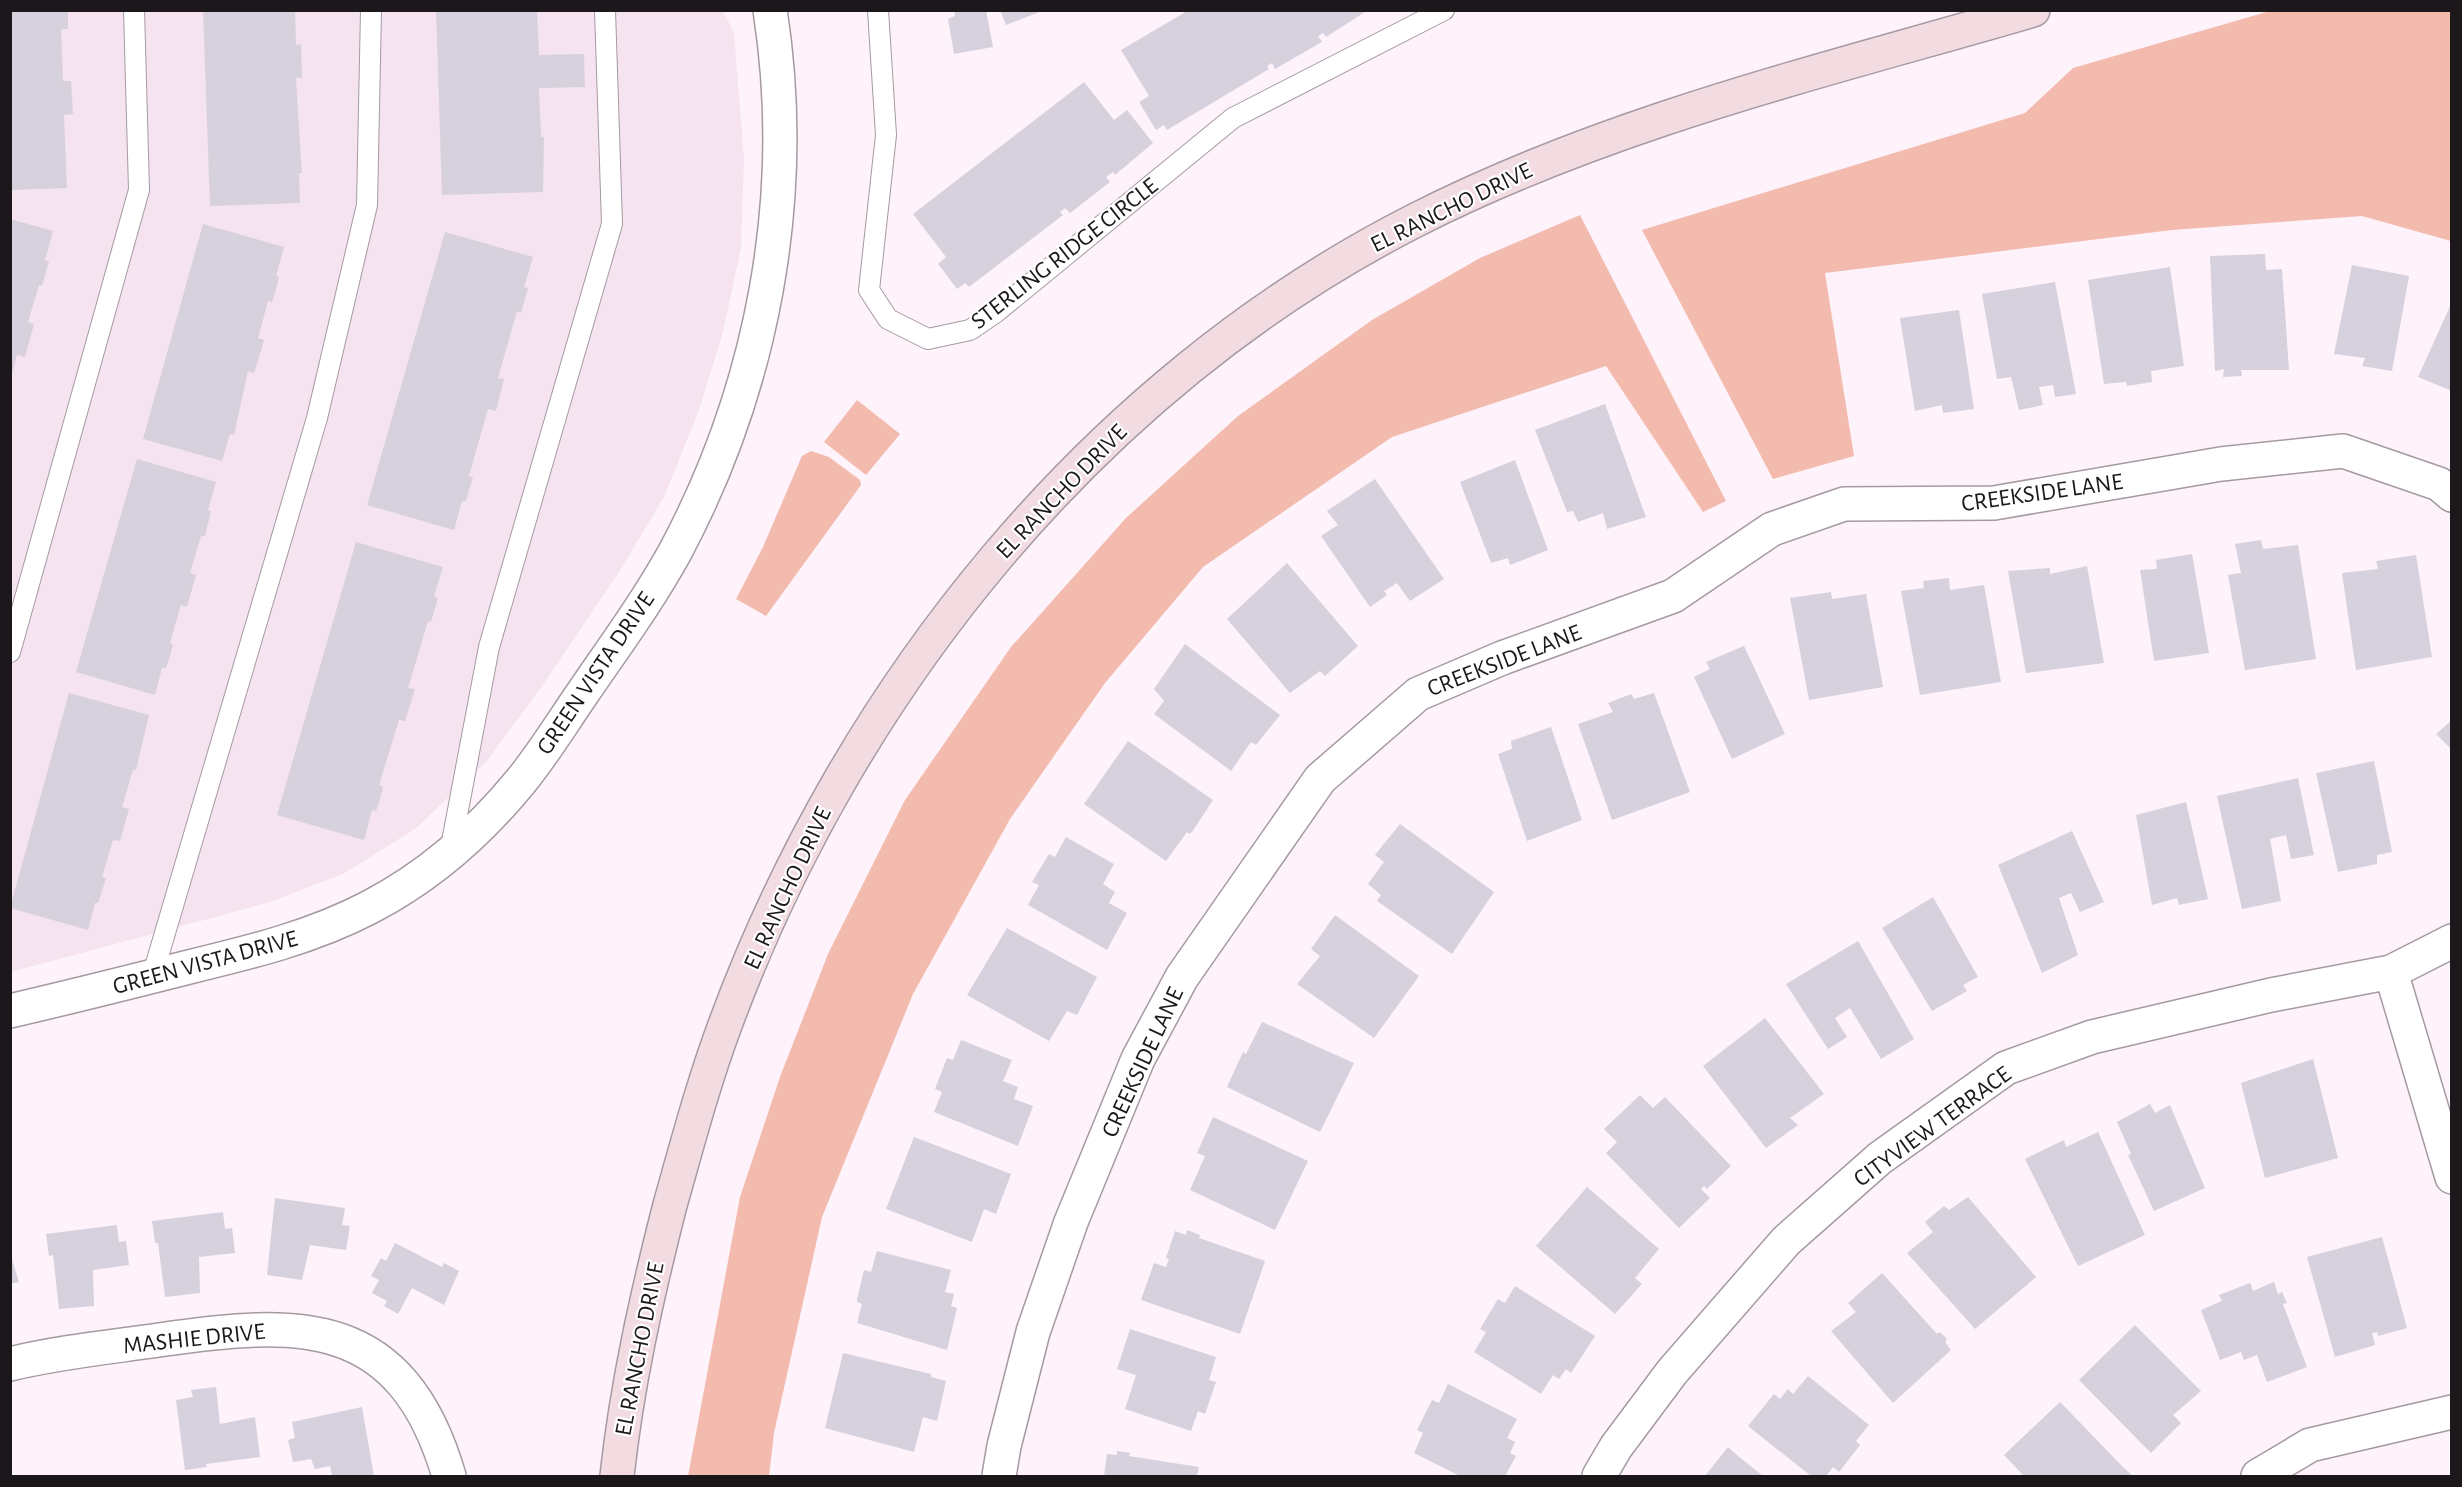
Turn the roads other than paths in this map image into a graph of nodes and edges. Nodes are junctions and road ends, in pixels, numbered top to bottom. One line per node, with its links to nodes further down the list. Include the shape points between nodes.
1 (134, 10): 9 (lane, via 139,190)
2 (370, 10): 13 (lane, via 367,205 317,418)
3 (605, 10): 10 (lane, via 612,224 489,647)
4 (770, 10): 10 (street, GREEN VISTA DRIVE, via 780,108 779,190 770,271 750,369 719,459 675,552 634,618 522,780)
5 (878, 10): 6 (lane, STERLING RIDGE CIRCLE, via 886,135 868,290 888,319 928,339 970,330 995,313 1233,118)
6 (1444, 10)
7 (2033, 10): 19 (main road, EL RANCHO DRIVE, via 1615,134 1516,172 1411,223 1309,282 1215,349 1124,424 1048,499 974,582 900,681 839,779 780,894 725,1026 682,1161 645,1300)
8 (2451, 495): 20 (street, CREEKSIDE LANE, via 2439,484 2343,451 2221,464 1994,503 1844,504 1772,528 1673,596 1502,658 1418,694 1320,778 1182,977 1138,1059 1071,1222 1033,1332)
9 (10, 652)
10 (450, 852): 13 (street, GREEN VISTA DRIVE, via 371,907 311,934)
11 (2451, 941): 12 (street, CITYVIEW TERRACE)
12 (2391, 972): 15 (street); 21 (street, CITYVIEW TERRACE, via 2092,1036 2006,1068 1880,1158 1786,1241 1672,1372)
13 (152, 977): 14 (street, GREEN VISTA DRIVE)
14 (10, 1011)
15 (2451, 1177)
16 (10, 1364): 18 (street, MASHIE DRIVE, via 232,1329 290,1330 333,1337 359,1347 380,1362 412,1394 432,1427)
17 (2451, 1412): 22 (street, via 2310,1445)
18 (450, 1476)
19 (617, 1476)
20 (999, 1476)
21 (1599, 1476)
22 (2258, 1476)

